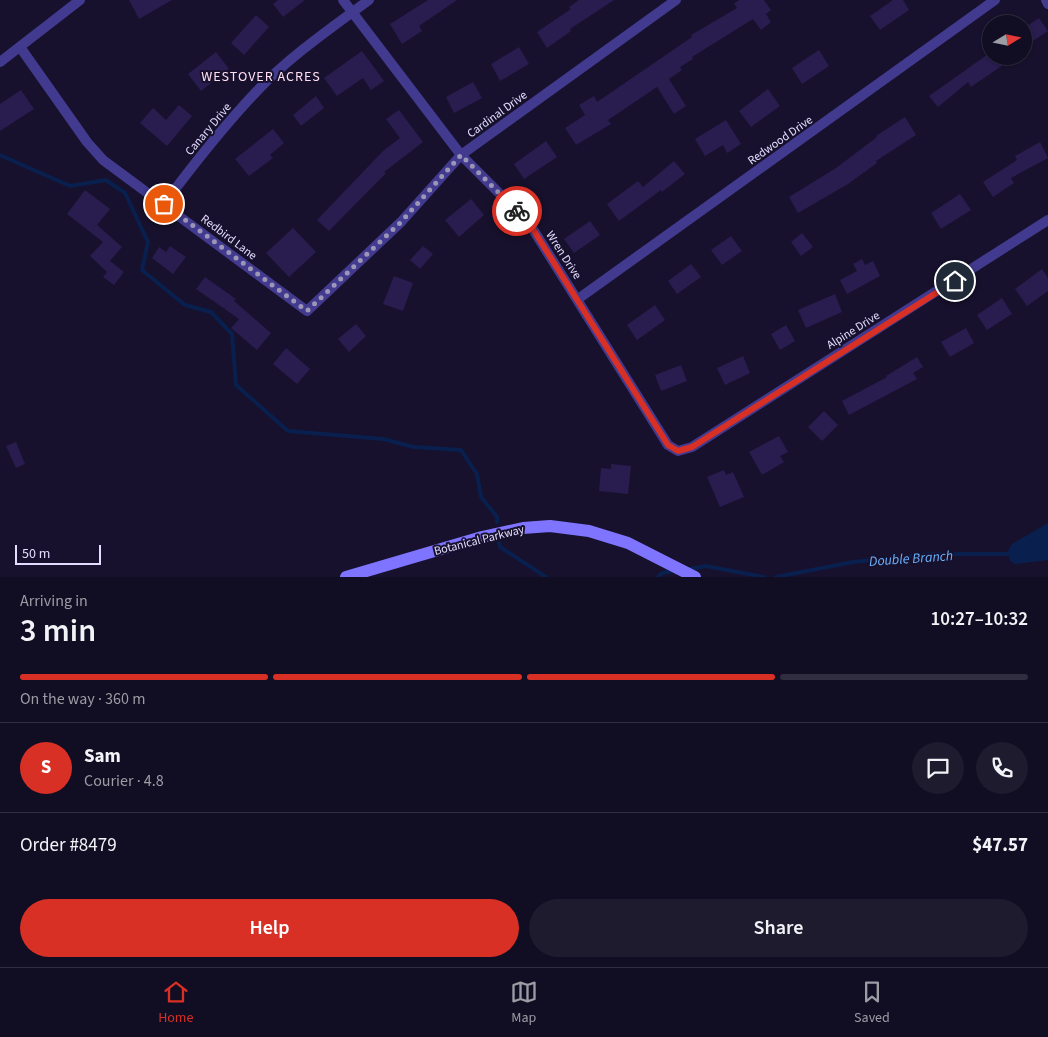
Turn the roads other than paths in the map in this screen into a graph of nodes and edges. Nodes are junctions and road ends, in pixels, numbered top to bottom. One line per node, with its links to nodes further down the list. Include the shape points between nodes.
1 (80, 0): 9 (street)
2 (343, 0): 8 (street, Wren Drive)
3 (369, 0): 8 (street, Canary Drive)
4 (676, 0): 11 (street, Cardinal Drive)
5 (995, 0): 14 (street, Redwood Drive)
6 (1046, 0): 7 (street)
7 (1048, 4)
8 (352, 12): 11 (street, Wren Drive); 12 (street, Canary Drive, via 257,90 203,152)
9 (20, 47): 10 (street); 12 (street, Redbird Lane, via 102,160)
10 (0, 62)
11 (461, 155): 14 (street, Wren Drive, via 529,223); 15 (street, Cardinal Drive, via 401,222)
12 (164, 204): 15 (street, Redbird Lane)
13 (1048, 220): 16 (street, Alpine Drive, via 692,447 678,451)
14 (578, 299): 16 (street, Wren Drive)
15 (307, 311)
16 (668, 445)
17 (346, 577): 18 (street, Botanical Parkway, via 482,536 536,526 602,534 639,547)
18 (695, 577)

